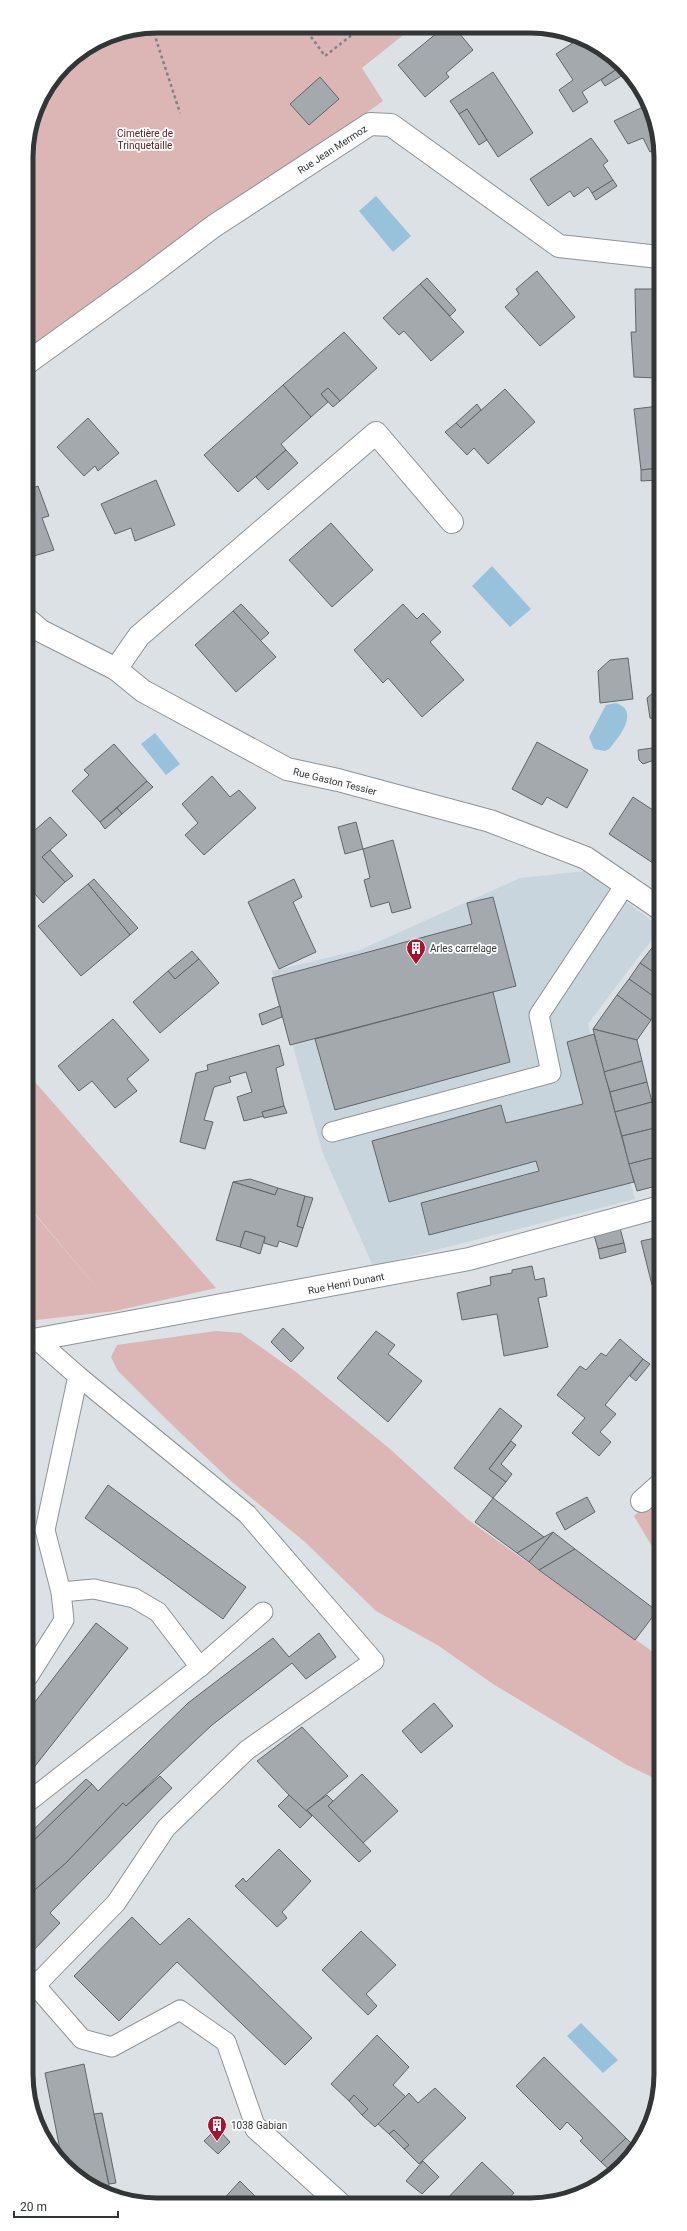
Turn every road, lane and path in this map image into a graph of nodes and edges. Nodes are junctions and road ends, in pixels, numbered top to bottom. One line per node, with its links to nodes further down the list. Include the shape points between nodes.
1 (154, 33): 4 (path)
2 (308, 33): 3 (path, via 325,56)
3 (354, 33)
4 (180, 113)
5 (654, 256): 6 (street, Rue Jean Mermoz, via 559,246 391,125 370,124 214,226)
6 (33, 358)
7 (452, 522): 9 (street, via 376,434 139,636)
8 (33, 624): 9 (street, Rue Gaston Tessier, via 41,631)
9 (116, 669): 10 (street, Rue Gaston Tessier, via 143,690 287,769 338,780 490,822 586,858)
10 (625, 885): 11 (street, Rue Gaston Tessier); 12 (lane, via 539,1015 551,1072)
11 (654, 905)
12 (332, 1132)
13 (654, 1209): 14 (street, Rue Henri Dunant, via 469,1259)
14 (33, 1341)
15 (33, 1342): 16 (lane)
16 (78, 1376): 19 (lane, via 45,1530); 24 (lane, via 247,1514 374,1661 247,1750 166,1828 116,1903)
17 (654, 1490): 18 (street)
18 (642, 1501)
19 (61, 1592): 21 (lane, via 94,1588 134,1598 158,1612); 22 (lane, via 64,1620)
20 (263, 1612): 21 (lane)
21 (200, 1667): 23 (lane)
22 (33, 1669)
23 (33, 1798)
24 (33, 1980)
25 (33, 1982): 26 (lane, via 82,2039 112,2047 180,2010 226,2042)
26 (256, 2128): 27 (street)
27 (335, 2198)

